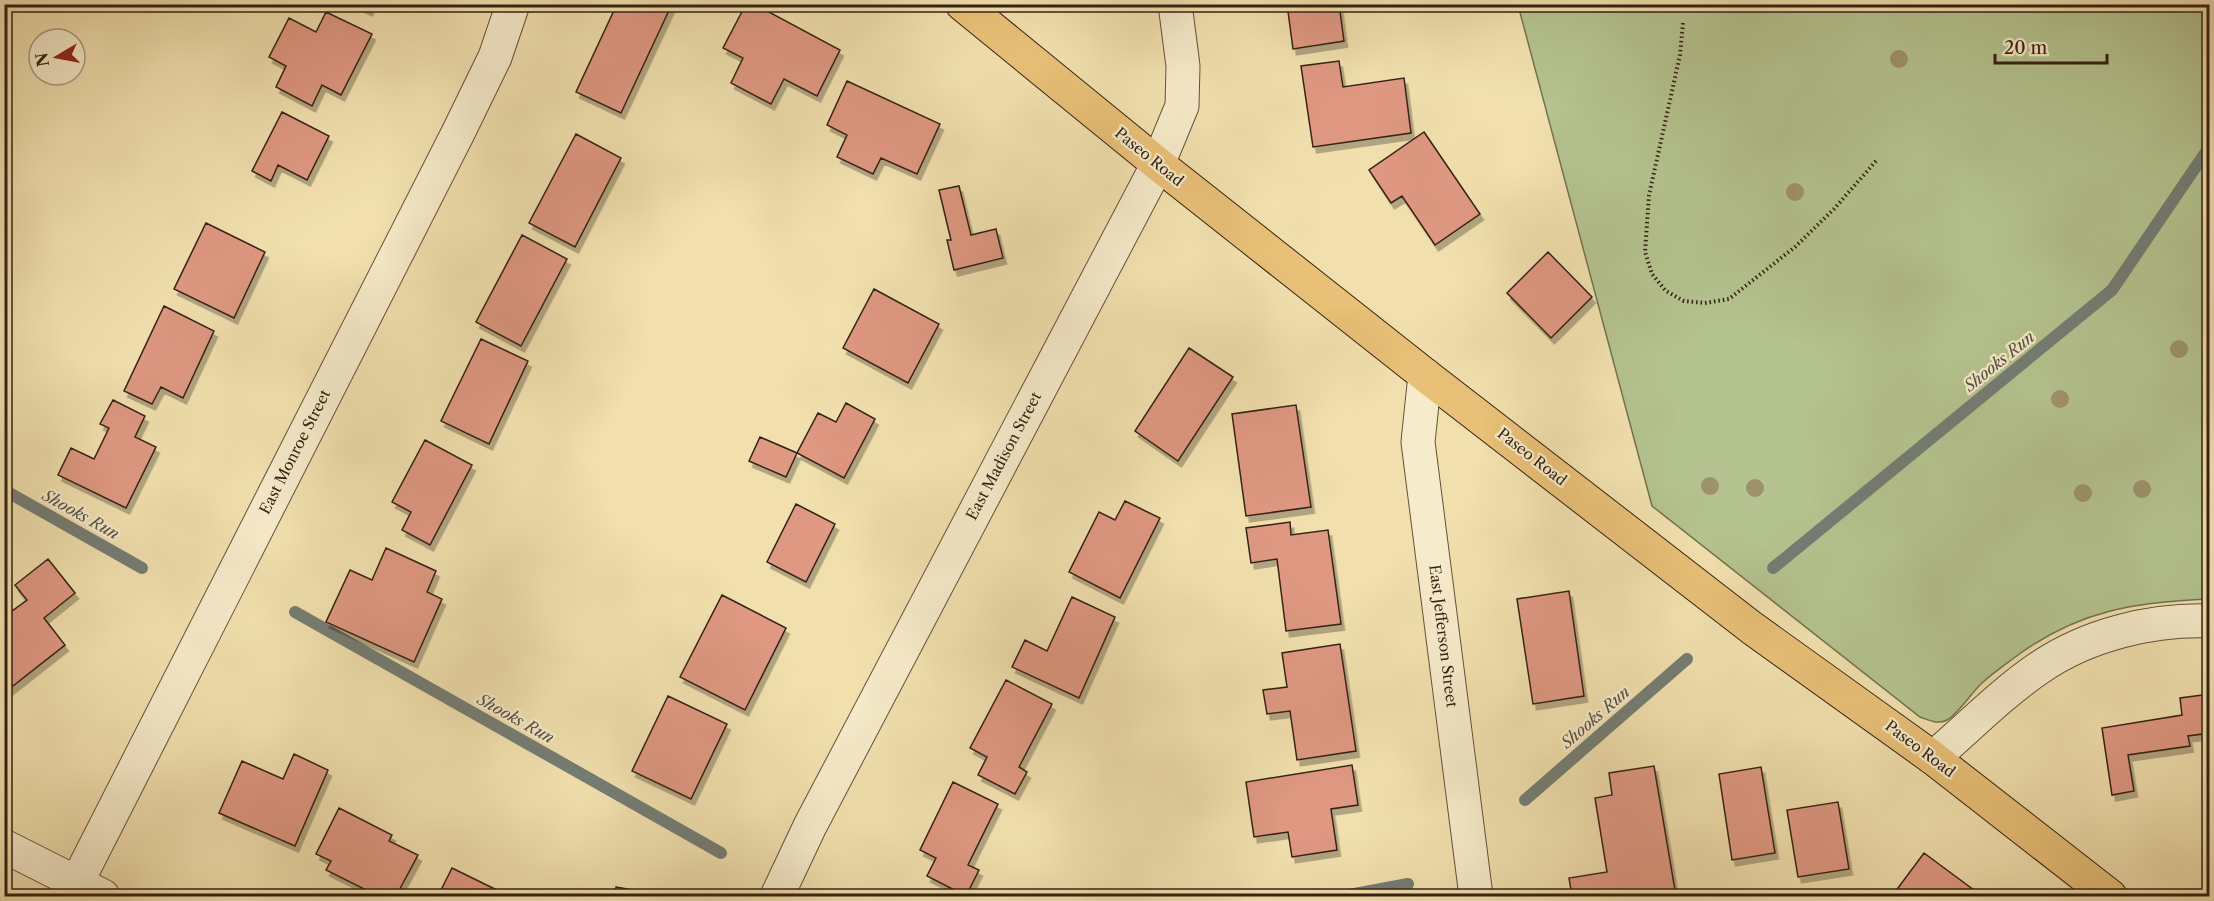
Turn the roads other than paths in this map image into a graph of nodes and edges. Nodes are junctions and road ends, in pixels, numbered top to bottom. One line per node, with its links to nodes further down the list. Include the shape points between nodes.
1 (513, 4): 9 (street, East Monroe Street, via 495,57)
2 (963, 4): 4 (main road, Paseo Road)
3 (1175, 4): 4 (street, East Madison Street, via 1183,66 1182,106)
4 (1158, 164): 5 (main road, Paseo Road); 10 (street, East Madison Street, via 810,825)
5 (1425, 375): 7 (main road, Paseo Road, via 1752,628); 11 (street, East Jefferson Street, via 1418,442)
6 (2210, 621): 7 (street, via 2153,624 2074,648 2038,668)
7 (1933, 758): 12 (main road, Paseo Road)
8 (4, 846): 9 (street)
9 (83, 892)
10 (777, 897)
11 (1476, 897)
12 (2110, 897)

